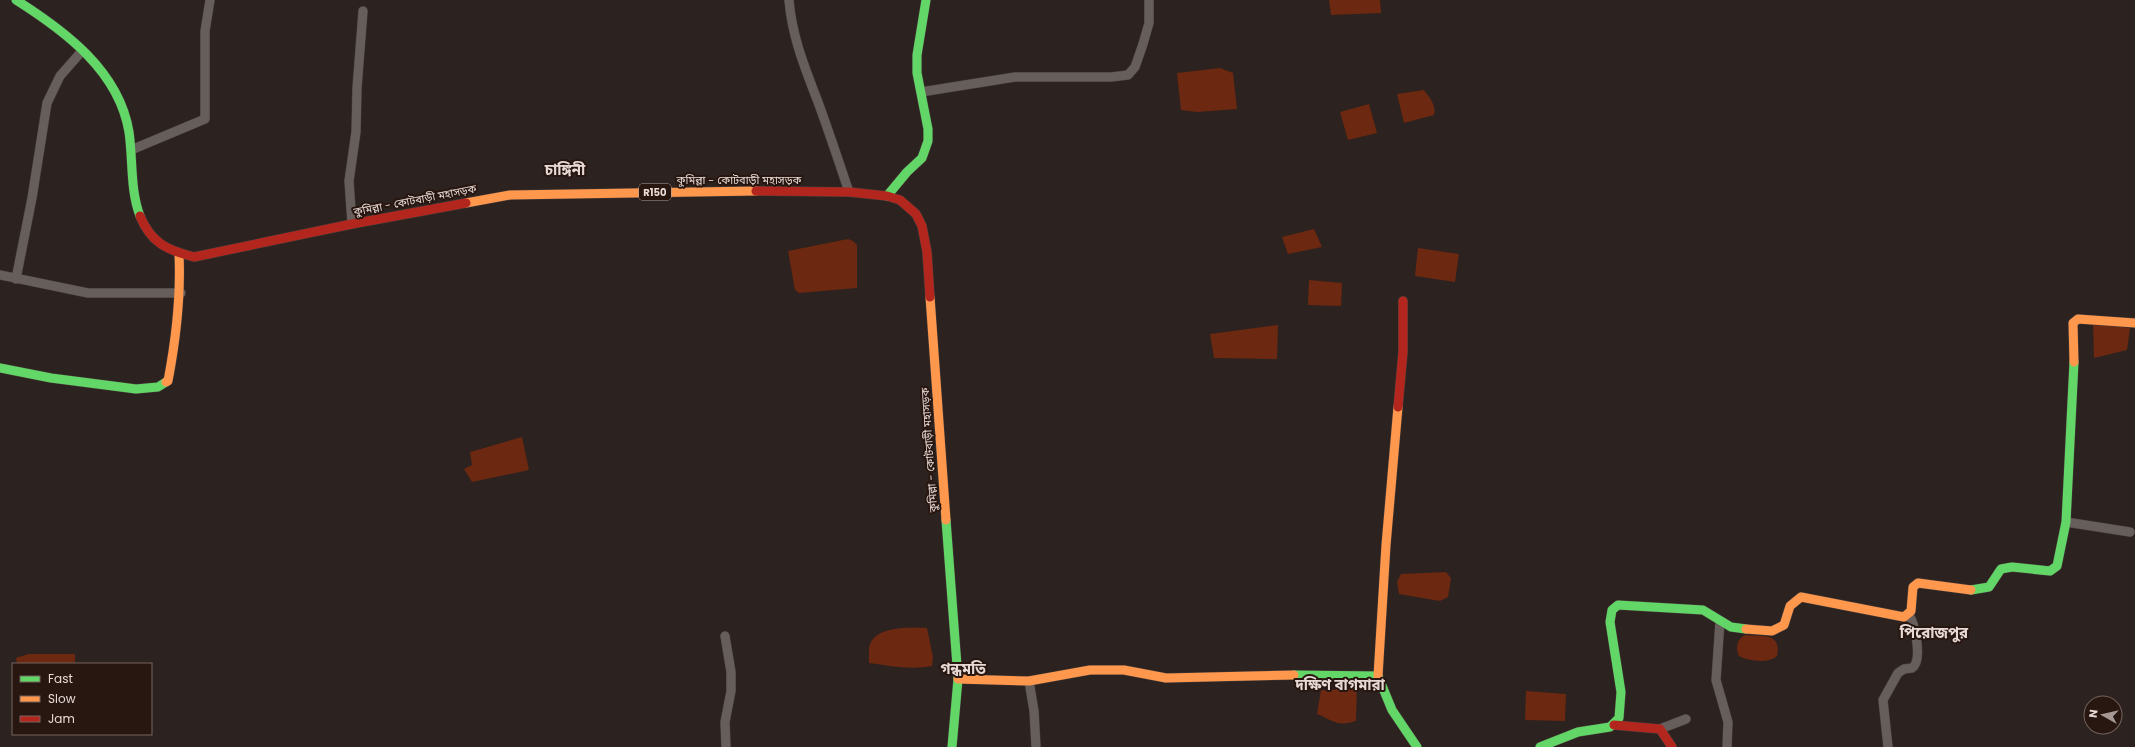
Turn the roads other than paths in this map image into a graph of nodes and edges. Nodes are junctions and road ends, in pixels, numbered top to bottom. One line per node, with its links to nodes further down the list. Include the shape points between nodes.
1 (16, 0): 7 (main road, কুমিল্লা - কোটবাড়ী মহাসড়ক / R150)
2 (210, 0): 9 (street, via 205,31 205,119)
3 (789, 0): 10 (street, via 796,45)
4 (926, 0): 8 (main road, via 917,55)
5 (1149, 0): 8 (street, via 1149,24 1135,67 1128,75 1015,77)
6 (362, 11): 12 (street, via 356,132 349,181)
7 (82, 51): 9 (main road, কুমিল্লা - কোটবাড়ী মহাসড়ক / R150, via 100,68 116,91 129,132); 15 (street, via 60,76 47,103)
8 (921, 92): 11 (main road, via 928,129 926,150 922,158)
9 (131, 150): 13 (main road, কুমিল্লা - কোটবাড়ী মহাসড়ক / R150, via 137,209 142,222 165,248)
10 (849, 192): 11 (main road, কুমিল্লা - কোটবাড়ী মহাসড়ক / R150); 12 (main road, কুমিল্লা - কোটবাড়ী মহাসড়ক / R150, via 686,191 510,195)
11 (887, 196): 26 (main road, কুমিল্লা - কোটবাড়ী মহাসড়ক / R150, via 908,206 919,218 925,236)
12 (352, 224): 13 (main road, কুমিল্লা - কোটবাড়ী মহাসড়ক / R150, via 194,257)
13 (179, 254): 16 (main road)
14 (0, 275): 15 (street)
15 (16, 279): 16 (street, via 88,293)
16 (181, 293): 19 (main road, via 177,336 168,381 164,385 136,389 51,378)
17 (1403, 301): 25 (main road, via 1403,352 1386,545)
18 (2135, 323): 20 (main road, via 2078,319 2073,323 2074,379)
19 (0, 368)
20 (2066, 522): 21 (street); 22 (main road, via 2058,562 2054,569 2050,571 2001,568 1991,585 1983,589 1918,583 1913,587 1913,604)
21 (2130, 532)
22 (1909, 615): 23 (main road, via 1898,617 1801,597 1790,606 1784,625 1772,631 1731,627); 38 (street, via 1914,622 1917,640 1915,664 1898,674 1883,700)
23 (1720, 621): 29 (main road, via 1702,610 1614,606 1610,622 1621,704); 37 (street, via 1716,680 1728,722)
24 (725, 636): 31 (street, via 731,678 725,722)
25 (1378, 676): 27 (main road, via 1260,674 1166,678 1124,670 1090,670); 34 (main road, via 1392,710)
26 (958, 679): 27 (main road); 32 (main road, কুমিল্লা - কোটবাড়ী মহাসড়ক / R150)
27 (1028, 681): 33 (street, via 1034,710)
28 (1686, 719): 30 (street)
29 (1614, 725): 30 (main road); 35 (main road, via 1579,732)
30 (1660, 728): 36 (main road)
31 (726, 747)
32 (952, 747)
33 (1036, 747)
34 (1418, 747)
35 (1540, 747)
36 (1672, 747)
37 (1727, 747)
38 (1888, 747)

